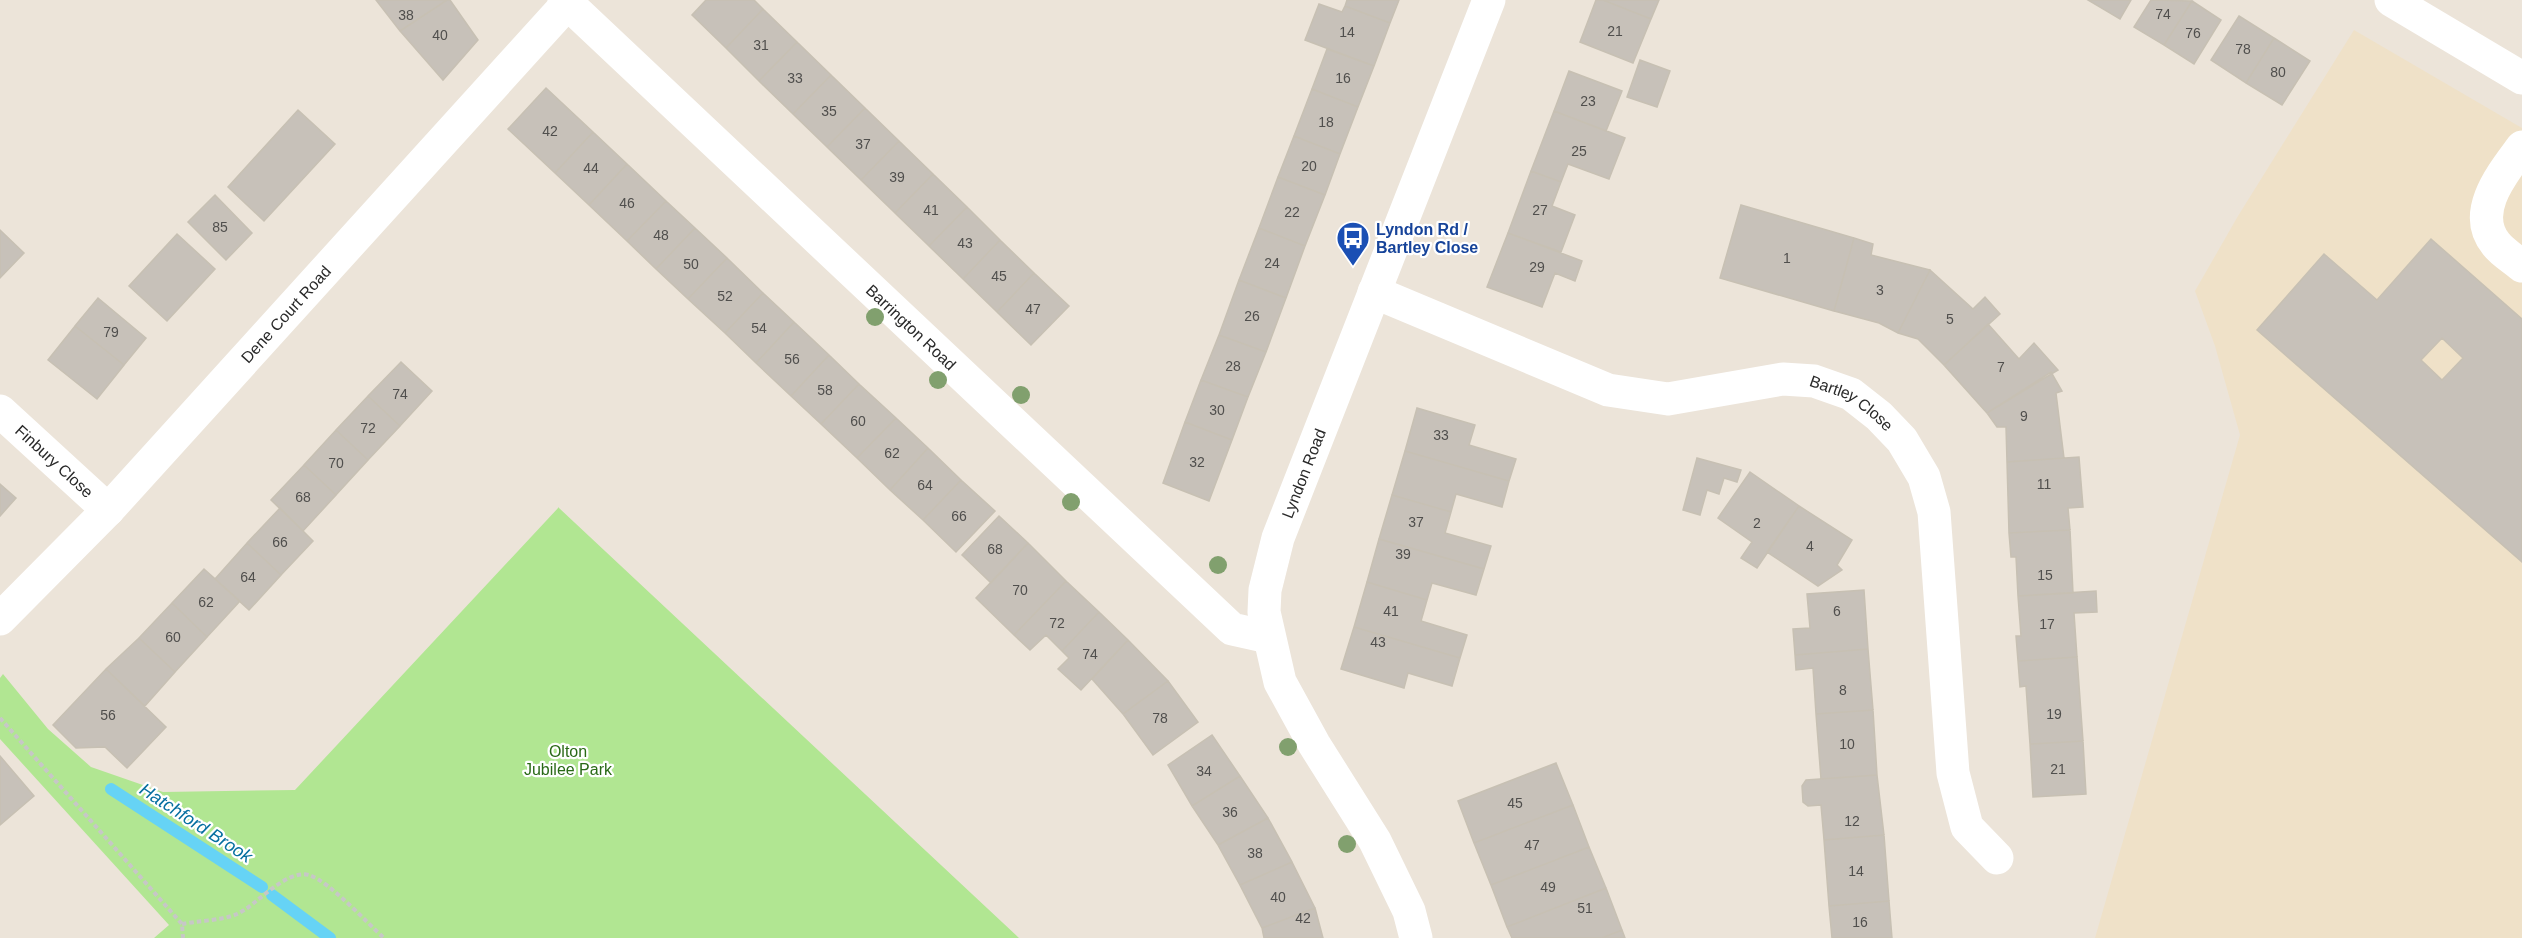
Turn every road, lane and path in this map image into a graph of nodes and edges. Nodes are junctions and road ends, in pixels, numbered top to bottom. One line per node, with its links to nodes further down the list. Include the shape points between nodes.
1 (1489, 0): 7 (street, Lyndon Road)
2 (2391, 0): 4 (street)
3 (566, 2): 9 (street, Dene Court Road); 11 (street, Barrington Road, via 1232,629)
4 (2522, 78)
5 (2522, 147): 6 (street, via 2502,174 2490,199 2486,222 2496,244)
6 (2522, 266)
7 (1374, 292): 11 (street, Lyndon Road, via 1278,538 1265,590); 13 (street, Bartley Close, via 1608,390 1668,399 1783,379 1814,381 1851,394 1879,417 1902,441 1924,477 1934,512 1953,772 1967,827)
8 (0, 411): 9 (street, Finbury Close)
9 (108, 510): 10 (street, Dene Court Road)
10 (0, 619)
11 (1268, 637): 17 (street, Lyndon Road, via 1280,681 1375,841 1409,911)
12 (0, 718): 14 (path)
13 (1997, 858)
14 (182, 924): 15 (path); 16 (path, via 237,914 272,887 307,874 323,882)
15 (183, 938)
16 (384, 938)
17 (1416, 938)

